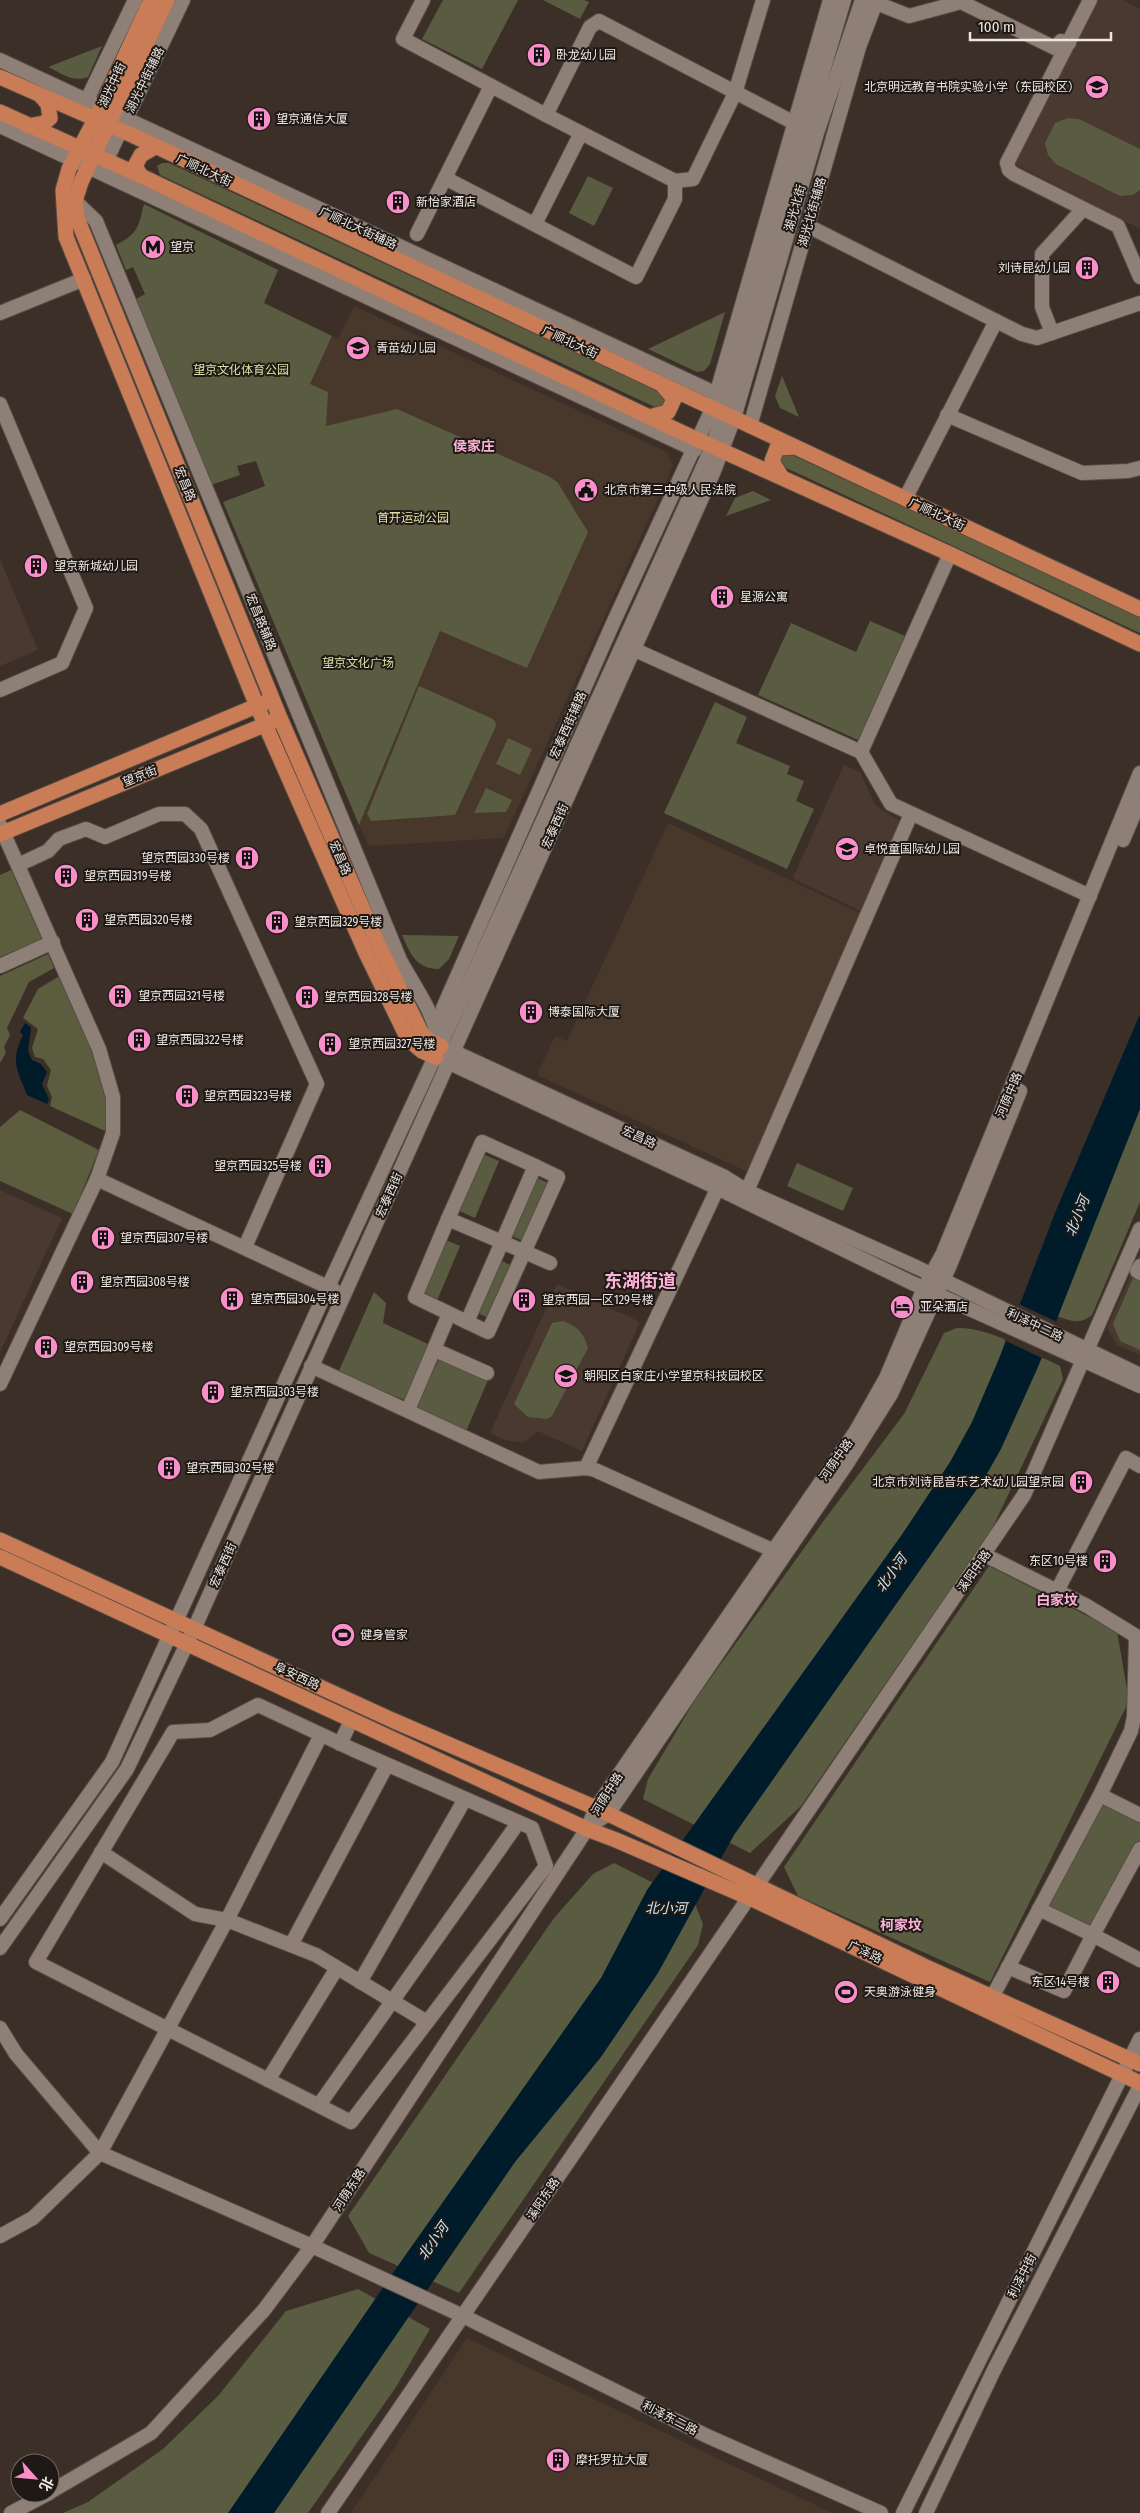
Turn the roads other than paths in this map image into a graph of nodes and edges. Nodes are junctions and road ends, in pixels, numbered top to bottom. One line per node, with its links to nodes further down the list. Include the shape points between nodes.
1 (135, 0): 18 (street)
2 (151, 0): 21 (main road, 湖光中街)
3 (167, 0): 21 (main road, 湖光中街)
4 (183, 0): 21 (street, 湖光中街辅路)
5 (423, 0): 15 (street, via 404,39)
6 (763, 0): 16 (street)
7 (830, 0): 24 (street)
8 (844, 0): 24 (street, 湖光北街)
9 (862, 0): 24 (street, 湖光北街)
10 (1090, 0): 12 (street)
11 (874, 1): 12 (street, via 909,16 961,2 1055,48 1061,41); 35 (street, 湖光北街辅路)
12 (1069, 43): 33 (street, via 1007,163 1014,174)
13 (0, 60): 18 (street)
14 (0, 77): 17 (main road, 广顺北大街)
15 (491, 86): 20 (street); 30 (street)
16 (735, 93): 20 (street, via 599,21 590,27); 24 (street); 31 (street, via 693,179)
17 (41, 96): 18 (main road, 广顺北大街); 23 (main road, via 48,104 50,118 44,123)
18 (83, 107): 21 (main road, 广顺北大街)
19 (0, 112): 23 (main road)
20 (546, 115): 25 (street)
21 (111, 120): 26 (main road, 广顺北大街); 27 (main road, 湖光中街); 28 (main road, 湖光中街); 46 (street, 广顺北大街辅路)
22 (0, 126): 27 (street)
23 (28, 126): 27 (main road)
24 (806, 128): 46 (street, 湖光北街); 46 (street)
25 (581, 133): 31 (street); 34 (street)
26 (155, 147): 29 (main road, via 141,155 135,166); 44 (main road, 广顺北大街)
27 (74, 159): 28 (main road); 39 (main road, 宏昌路, via 63,190 66,237)
28 (96, 161): 29 (main road); 32 (main road); 51 (street)
29 (141, 176): 48 (main road)
30 (445, 178): 34 (street); 36 (street)
31 (675, 180): 34 (street, via 675,199 636,277)
32 (75, 202): 61 (main road, 宏昌路, via 77,218); 75 (street, 宏昌路辅路, via 96,221 400,960 432,1014)
33 (1083, 209): 37 (street, via 1118,226); 43 (street, via 1042,254 1042,307)
34 (535, 224)
35 (808, 226): 42 (street); 50 (street, 湖光北街辅路)
36 (417, 234)
37 (1137, 253): 38 (street)
38 (1140, 277)
39 (84, 280): 41 (street); 62 (main road, 宏昌路)
40 (1140, 303): 43 (street)
41 (0, 313)
42 (996, 321): 43 (street, via 1037,338); 47 (street)
43 (1052, 333)
44 (662, 385): 46 (main road, 广顺北大街); 48 (main road, via 674,399 668,412)
45 (0, 404): 49 (street)
46 (722, 409): 50 (main road, 广顺北大街); 51 (street, 宏泰西街); 51 (street)
47 (948, 415): 53 (street, via 1082,473); 55 (street)
48 (649, 416): 51 (main road)
49 (4, 424): 60 (street, via 86,608 62,663)
50 (750, 426): 52 (main road, 广顺北大街)
51 (708, 446): 54 (main road); 59 (street, 宏泰西街); 75 (street, 宏泰西街)
52 (795, 447): 54 (main road, via 778,448 772,461); 55 (main road, 广顺北大街)
53 (1140, 468)
54 (781, 476): 56 (main road)
55 (905, 499): 57 (main road, 广顺北大街)
56 (950, 554): 58 (main road); 65 (street)
57 (1140, 609)
58 (1140, 644)
59 (633, 650): 65 (street); 75 (street, 宏泰西街)
60 (0, 690)
61 (272, 699): 62 (main road, 望京街); 63 (main road, 宏昌路)
62 (257, 706): 64 (main road, 宏昌路); 68 (main road, 望京街)
63 (280, 718): 64 (main road, 望京街); 75 (main road, 宏昌路, via 415,1022 428,1040)
64 (266, 725): 70 (main road, 望京街); 75 (main road, 宏昌路, via 366,953 403,1029 415,1046)
65 (861, 752): 69 (street, via 890,804)
66 (1140, 773): 72 (street, 河荫中路)
67 (1140, 800): 88 (street, 河荫中路)
68 (0, 814)
69 (912, 814): 72 (street); 79 (street)
70 (1, 830): 71 (street)
71 (18, 865): 73 (street); 83 (street, via 48,851 59,839 86,829 105,837 159,814 185,814 201,829 317,1084)
72 (1090, 896): 88 (street, 河荫中路, via 943,1252)
73 (53, 942): 74 (street); 77 (street, via 98,1048 113,1097 113,1133)
74 (0, 966)
75 (445, 1054): 78 (street, 宏昌路); 89 (street, 宏泰西街); 91 (street, 宏泰西街)
76 (535, 1166): 80 (street, via 482,1142); 82 (street); 84 (street, via 558,1177)
77 (98, 1179): 83 (street); 100 (street)
78 (720, 1182): 79 (street, 宏昌路); 90 (street, 宏昌路, via 781,1221); 104 (street)
79 (747, 1191): 88 (street, 宏昌路)
80 (448, 1219): 82 (street); 92 (street, via 415,1297)
81 (1140, 1229): 96 (street, 溪阳中路)
82 (502, 1242): 84 (street); 94 (street)
83 (244, 1247): 89 (street)
84 (523, 1251): 85 (street); 94 (street, via 488,1332)
85 (550, 1263)
86 (1140, 1266): 87 (street, via 1137,1271)
87 (1140, 1273)
88 (937, 1277): 90 (street, 河荫中路); 93 (street, 利泽中二路)
89 (328, 1287): 91 (street); 110 (street, 宏泰西街)
90 (931, 1290): 93 (street, 利泽中二路); 106 (street, 河荫中路, via 872,1404 838,1459); 120 (street, 河荫中路, via 902,1373 866,1434)
91 (343, 1294): 97 (street, 宏泰西街)
92 (449, 1314): 94 (street); 95 (street)
93 (1008, 1319): 96 (street, 利泽中二路)
94 (467, 1322)
95 (435, 1350): 98 (street); 102 (street)
96 (1086, 1355): 99 (street, 利泽中二路); 101 (street, 利泽中二路); 107 (street, 溪阳中路, via 1024,1495)
97 (312, 1366): 102 (street); 112 (street, 宏泰西街)
98 (487, 1373)
99 (1140, 1375)
100 (0, 1384)
101 (1140, 1386)
102 (408, 1410): 104 (street, via 539,1472)
103 (1140, 1466): 109 (street, via 1126,1458)
104 (586, 1468): 106 (street)
105 (0, 1540): 110 (main road, 阜安西路)
106 (772, 1550): 120 (street, 河荫中路)
107 (985, 1555): 109 (street); 126 (street, 溪阳中路)
108 (0, 1557): 110 (main road, 阜安西路)
109 (1057, 1591): 111 (street)
110 (173, 1628): 112 (main road, 阜安西路); 128 (street, 宏泰西街, via 112,1762)
111 (1139, 1635): 113 (street)
112 (191, 1636): 114 (main road, 阜安西路); 120 (main road, 阜安西路); 132 (street, 宏泰西街, via 127,1769)
113 (1137, 1718): 118 (street)
114 (351, 1721): 116 (street); 123 (main road, 阜安西路)
115 (321, 1735): 116 (street); 125 (street, via 258,1705 210,1730 173,1732); 129 (street)
116 (340, 1744): 117 (street)
117 (388, 1765): 119 (street); 131 (street)
118 (1100, 1795): 121 (street); 127 (street)
119 (465, 1799): 122 (street); 136 (street)
120 (602, 1811): 123 (street, 河荫中路); 126 (main road, 广泽路, via 727,1871)
121 (1140, 1815)
122 (518, 1823): 137 (street); 139 (street, via 532,1828 546,1866)
123 (587, 1829): 126 (main road, 广泽路, via 718,1886); 150 (street, 河荫东路)
124 (1140, 1849): 130 (street)
125 (102, 1852): 129 (street, via 195,1914); 141 (street, via 36,1962)
126 (753, 1892): 138 (main road, 广泽路); 151 (street, 溪阳东路)
127 (1039, 1909): 130 (street); 134 (street)
128 (0, 1919)
129 (227, 1920): 131 (street); 141 (street)
130 (1093, 1936): 133 (street); 134 (street, via 1064,1991)
131 (291, 1945): 135 (street)
132 (0, 1948)
133 (1140, 1960)
134 (1008, 1967): 138 (street)
135 (337, 1968): 136 (street); 145 (street)
136 (360, 1982): 137 (street)
137 (394, 2002): 139 (street); 147 (street)
138 (989, 2003): 143 (main road, 广泽路); 144 (main road, 广泽路)
139 (427, 2022): 147 (street, via 351,2122)
140 (0, 2028): 148 (street, via 16,2054)
141 (166, 2028): 145 (street); 148 (street)
142 (1140, 2038): 143 (street, 利泽中街)
143 (1135, 2062): 144 (street, 利泽中街)
144 (1122, 2074): 146 (main road, 广泽路); 157 (street, 利泽中街)
145 (268, 2080): 147 (street)
146 (1140, 2084): 158 (street, 利泽中街, via 994,2370)
147 (319, 2105)
148 (100, 2153): 149 (street, via 33,2218); 150 (street, 利泽东二路)
149 (0, 2236)
150 (312, 2246): 151 (street, 利泽东二路); 152 (street, 河荫东路, via 264,2310 151,2433)
151 (463, 2316): 155 (street, 溪阳东路); 156 (street, 利泽东二路, via 707,2436)
152 (60, 2487)
153 (30, 2503): 154 (street, 河荫东路)
154 (10, 2513)
155 (328, 2513)
156 (881, 2513)
157 (903, 2513)
158 (926, 2513)

